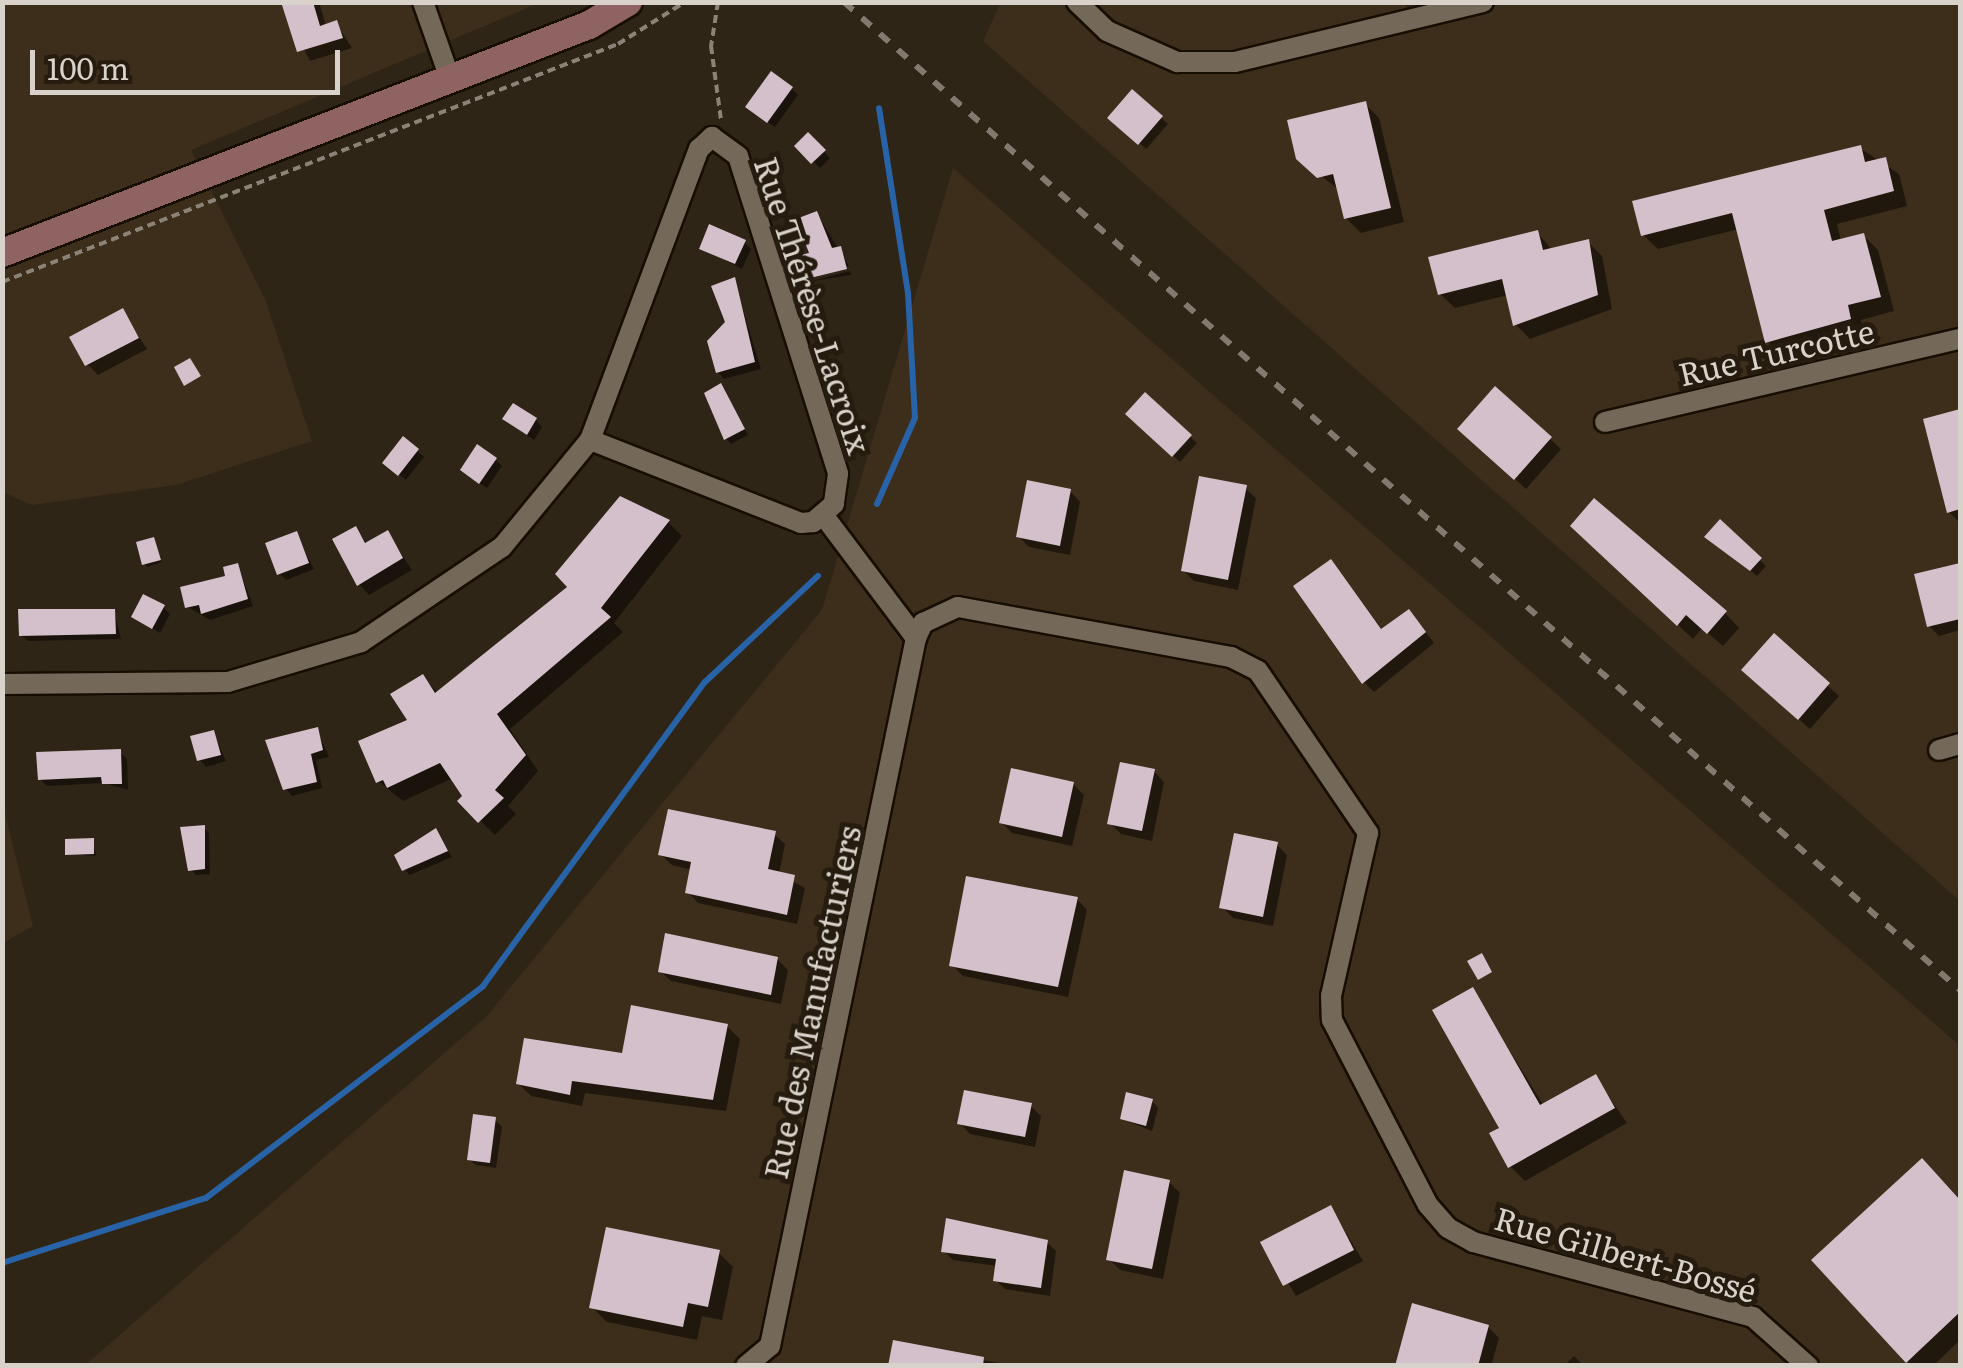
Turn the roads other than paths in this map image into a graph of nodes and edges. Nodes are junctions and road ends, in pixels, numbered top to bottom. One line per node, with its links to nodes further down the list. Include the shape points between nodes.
1 (423, 2): 5 (street)
2 (628, 2): 5 (main road, via 589,25)
3 (1077, 2): 4 (street, via 1107,31 1176,62 1235,62)
4 (1484, 2)
5 (449, 76): 6 (main road)
6 (2, 253)
7 (1960, 339): 8 (street, Rue Turcotte)
8 (1605, 422)
9 (590, 440): 10 (street, via 801,522); 10 (street, Rue Thérèse-Lacroix, via 699,149 712,137 738,156 838,474 834,504); 12 (street, Rue Thérèse-Lacroix, via 502,547 361,642 228,682)
10 (824, 516): 11 (street)
11 (916, 638): 15 (street, Rue des Manufacturiers, via 770,1346); 16 (street, Rue Gilbert-Bossé, via 923,623 958,607 1231,656 1258,671 1368,833 1331,996 1332,1020 1428,1205 1472,1242 1753,1316)
12 (2, 684)
13 (1960, 744): 14 (street)
14 (1939, 750)
15 (746, 1366)
16 (1808, 1366)

